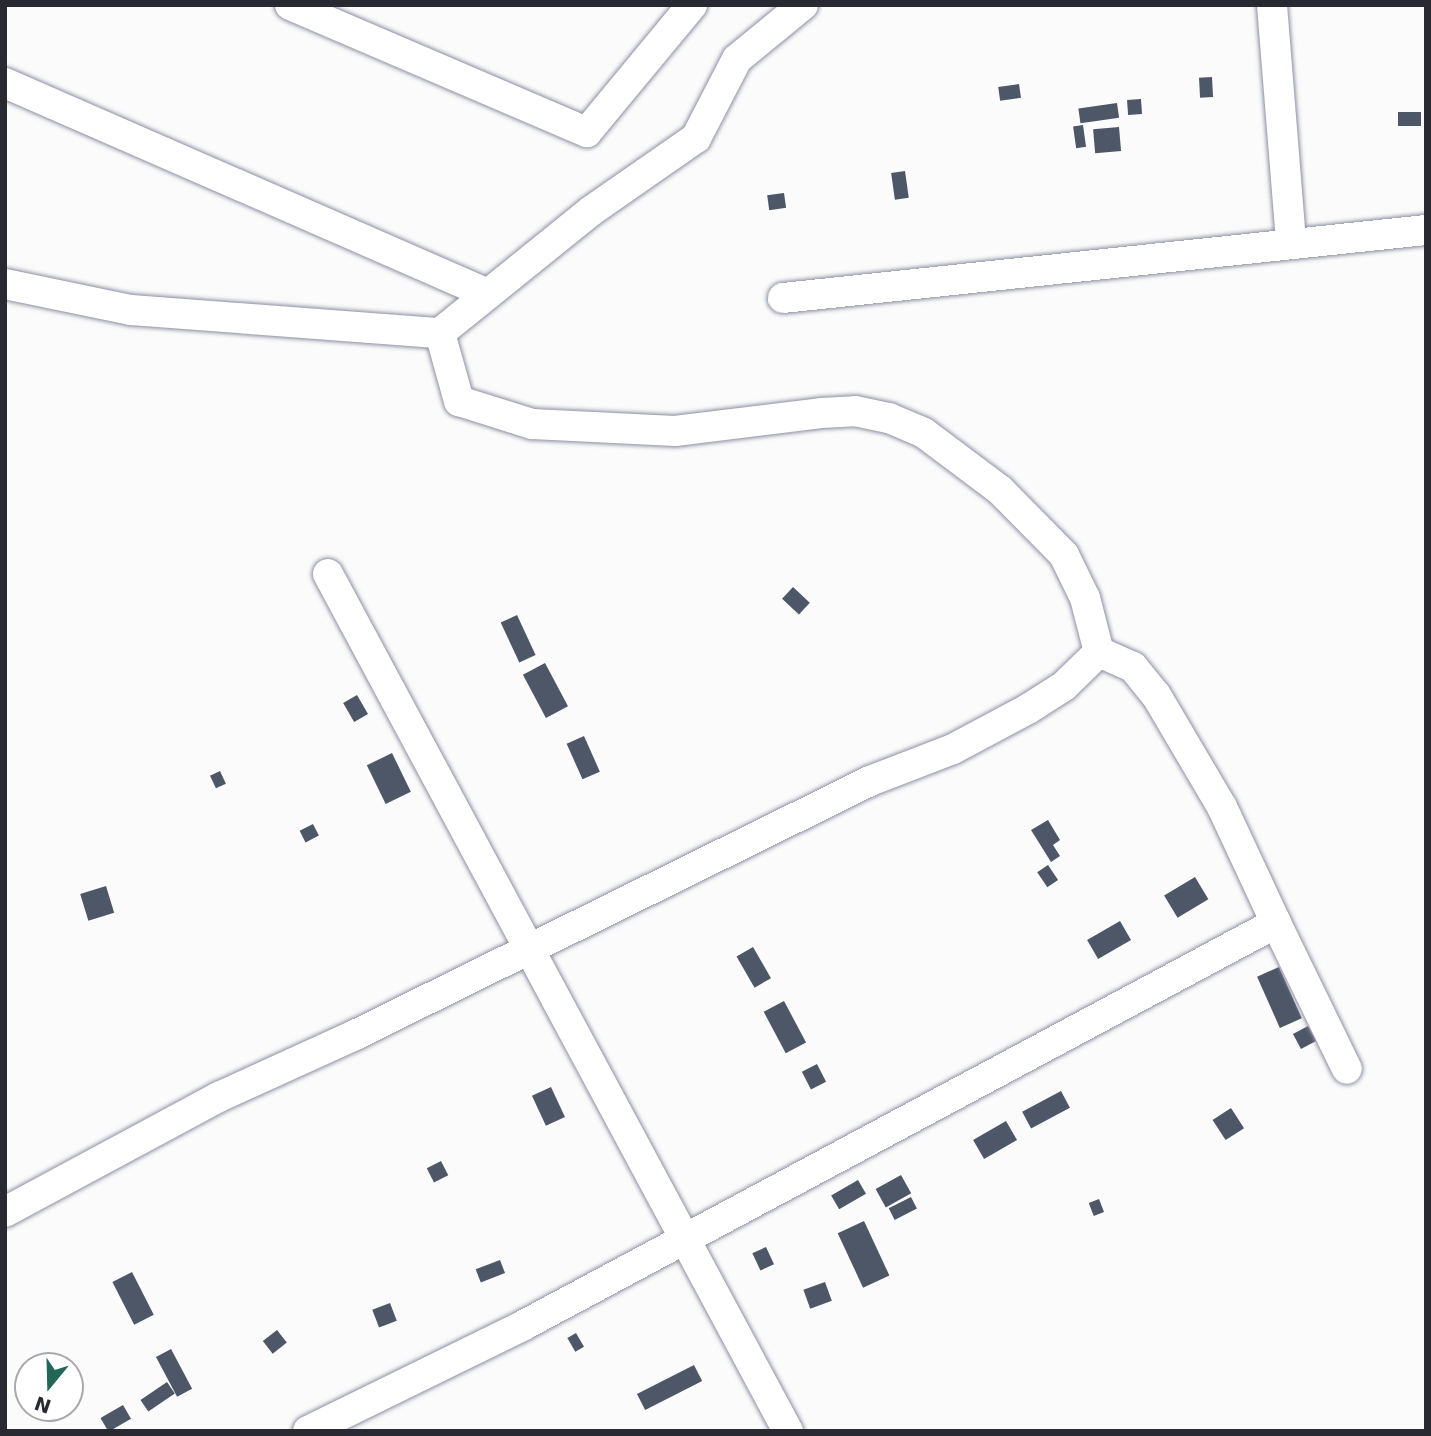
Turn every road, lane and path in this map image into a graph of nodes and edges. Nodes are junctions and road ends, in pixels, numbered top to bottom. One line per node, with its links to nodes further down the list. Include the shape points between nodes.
1 (290, 5): 2 (street, via 587,132)
2 (692, 5)
3 (803, 5): 9 (street, via 737,60 696,138 592,211)
4 (1272, 5): 7 (street)
5 (5, 83): 9 (street)
6 (1426, 230): 7 (street)
7 (1290, 243): 10 (street)
8 (5, 284): 11 (street, via 131,310)
9 (488, 294): 11 (street)
10 (783, 298)
11 (440, 333): 13 (street, via 459,401 532,424 675,431 855,411 889,418 924,433 1000,490 1065,555 1085,598)
12 (328, 574): 15 (street)
13 (1099, 652): 14 (street, via 1133,667 1156,695 1222,807); 15 (street, via 1064,686 953,750 870,781)
14 (1276, 923): 16 (street); 18 (street)
15 (530, 949): 17 (street, via 219,1097); 18 (street)
16 (1347, 1069)
17 (5, 1212)
18 (685, 1238): 19 (street, via 524,1325); 20 (street)
19 (308, 1431)
20 (789, 1431)

